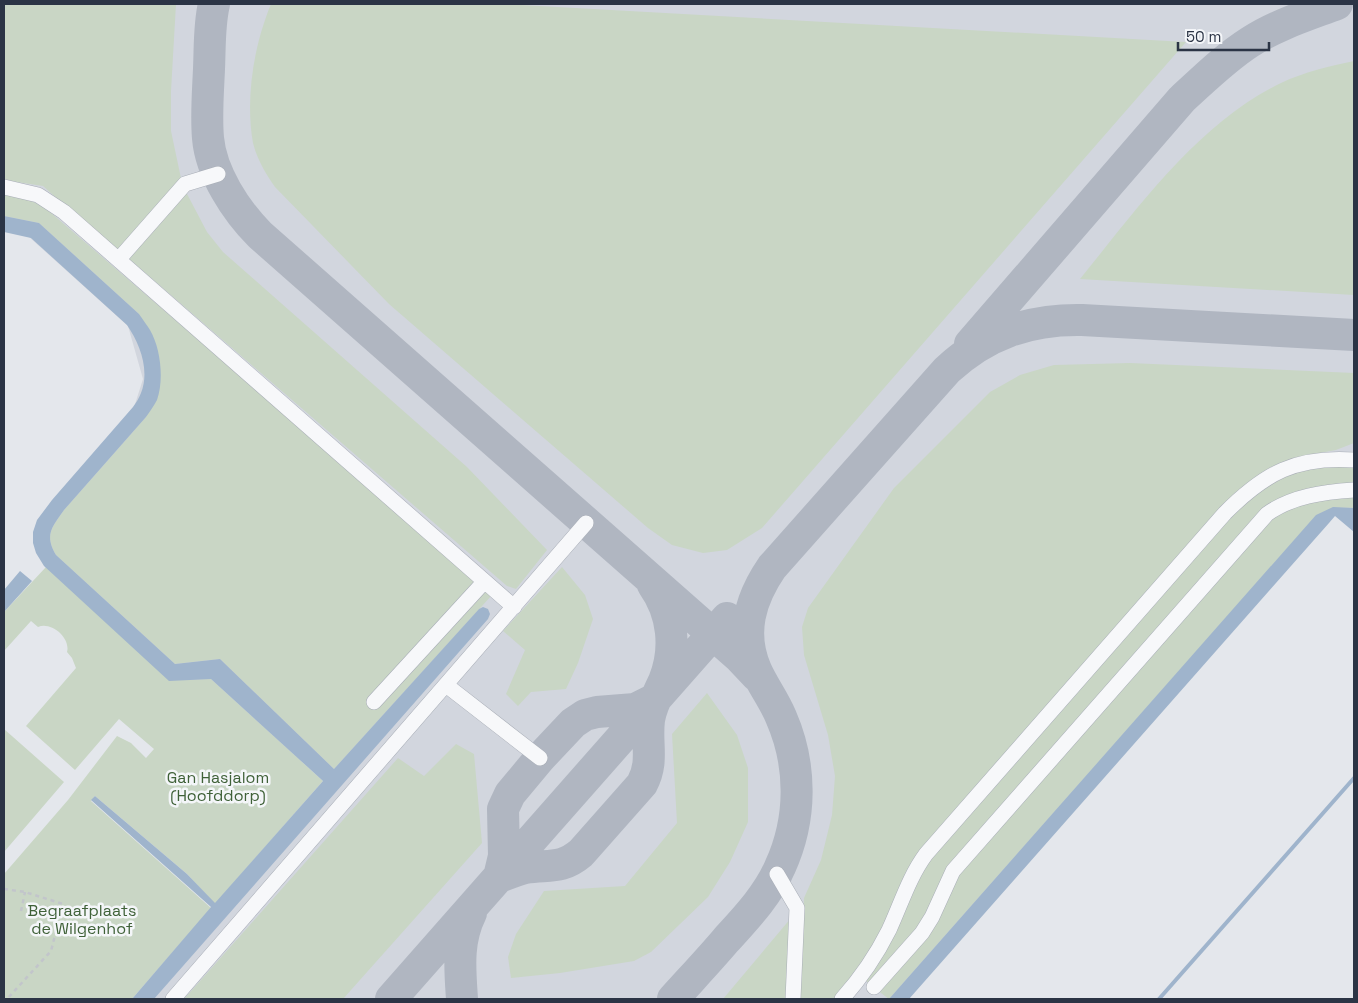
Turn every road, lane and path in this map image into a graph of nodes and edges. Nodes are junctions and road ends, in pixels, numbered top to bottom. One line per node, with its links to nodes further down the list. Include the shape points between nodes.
1 (218, 174): 3 (lane, via 185,184)
2 (4, 187): 3 (lane, via 38,195 64,212)
3 (119, 259): 9 (lane)
4 (1354, 447): 5 (lane)
5 (1333, 458): 6 (lane); 22 (lane, via 1282,469 1245,493 1225,513 926,854 912,875 888,932)
6 (1354, 460)
7 (1354, 490): 18 (lane, via 1294,499 1267,514 953,871 922,933)
8 (586, 523): 10 (lane)
9 (484, 582): 10 (lane); 12 (lane)
10 (514, 606): 11 (lane)
11 (446, 685): 13 (lane); 20 (lane)
12 (374, 702)
13 (540, 758)
14 (777, 874): 21 (lane, via 798,908)
15 (4, 890): 16 (path)
16 (25, 892): 17 (path); 19 (path, via 63,904 51,950)
17 (21, 910)
18 (874, 987)
19 (7, 999)
20 (173, 999)
21 (793, 999)
22 (842, 999)

